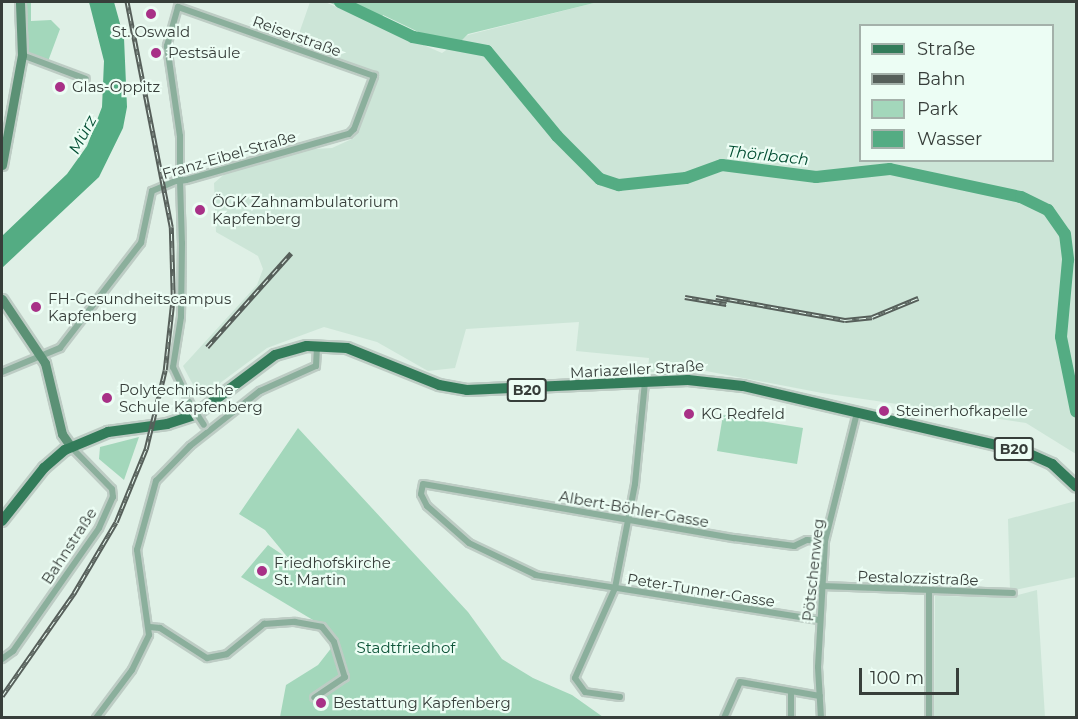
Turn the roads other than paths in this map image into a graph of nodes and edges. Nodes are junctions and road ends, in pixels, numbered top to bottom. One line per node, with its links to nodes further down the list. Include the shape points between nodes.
1 (20, 2): 2 (street)
2 (22, 55): 4 (street); 5 (street)
3 (374, 76): 6 (street, Franz-Eibel-Straße, via 349,134); 6 (street, Reiserstraße, via 178,7 167,46 176,92)
4 (86, 80)
5 (2, 165)
6 (180, 180): 9 (street, Franz-Eibel-Straße, via 152,191 146,231 125,269 60,348); 13 (street, bridge, via 181,317 173,367)
7 (2, 299): 9 (street)
8 (317, 345): 11 (main road, Mariazeller Straße / B20, via 347,348 439,385 467,390); 13 (street, via 318,362 310,371 268,386); 14 (main road, Mariazeller Straße / B20, via 275,355 195,415 167,424 108,432)
9 (42, 358): 10 (street); 14 (street, via 62,434)
10 (2, 372)
11 (645, 382): 12 (main road, Mariazeller Straße / B20, via 714,381); 18 (street)
12 (857, 413): 15 (main road, Mariazeller Straße / B20, via 1034,455 1059,468); 19 (street, Pötschenweg)
13 (208, 432): 25 (street, via 156,481 145,507 137,550)
14 (70, 447): 17 (main road, B20, via 44,468); 26 (street, Bahnstraße, via 112,489 113,497 99,528 13,651)
15 (1077, 486)
16 (438, 488): 18 (street, Albert-Böhler-Gasse); 21 (street, Peter-Tunner-Gasse, via 423,484 427,506 469,543 536,574)
17 (2, 521)
18 (630, 521): 19 (street, Albert-Böhler-Gasse, via 794,546 807,540); 21 (street)
19 (825, 541): 20 (street, Pötschenweg)
20 (822, 586): 22 (street, Pestalozzistraße); 24 (street, Pötschenweg)
21 (615, 588): 24 (street, Peter-Tunner-Gasse); 29 (street, Peter-Tunner-Gasse, via 575,678 585,692)
22 (929, 590): 23 (street, Pestalozzistraße); 35 (street)
23 (1013, 593)
24 (819, 620): 28 (street, Pötschenweg)
25 (150, 627): 30 (street, via 160,628 207,658 227,654 264,624 295,621 322,627 334,642 345,677); 31 (street, via 140,658)
26 (2, 659)
27 (791, 692): 28 (street); 32 (street, via 740,682); 33 (street)
28 (819, 696): 34 (street, Pötschenweg)
29 (620, 697)
30 (314, 698)
31 (96, 717)
32 (724, 717)
33 (791, 717)
34 (821, 717)
35 (929, 717)

